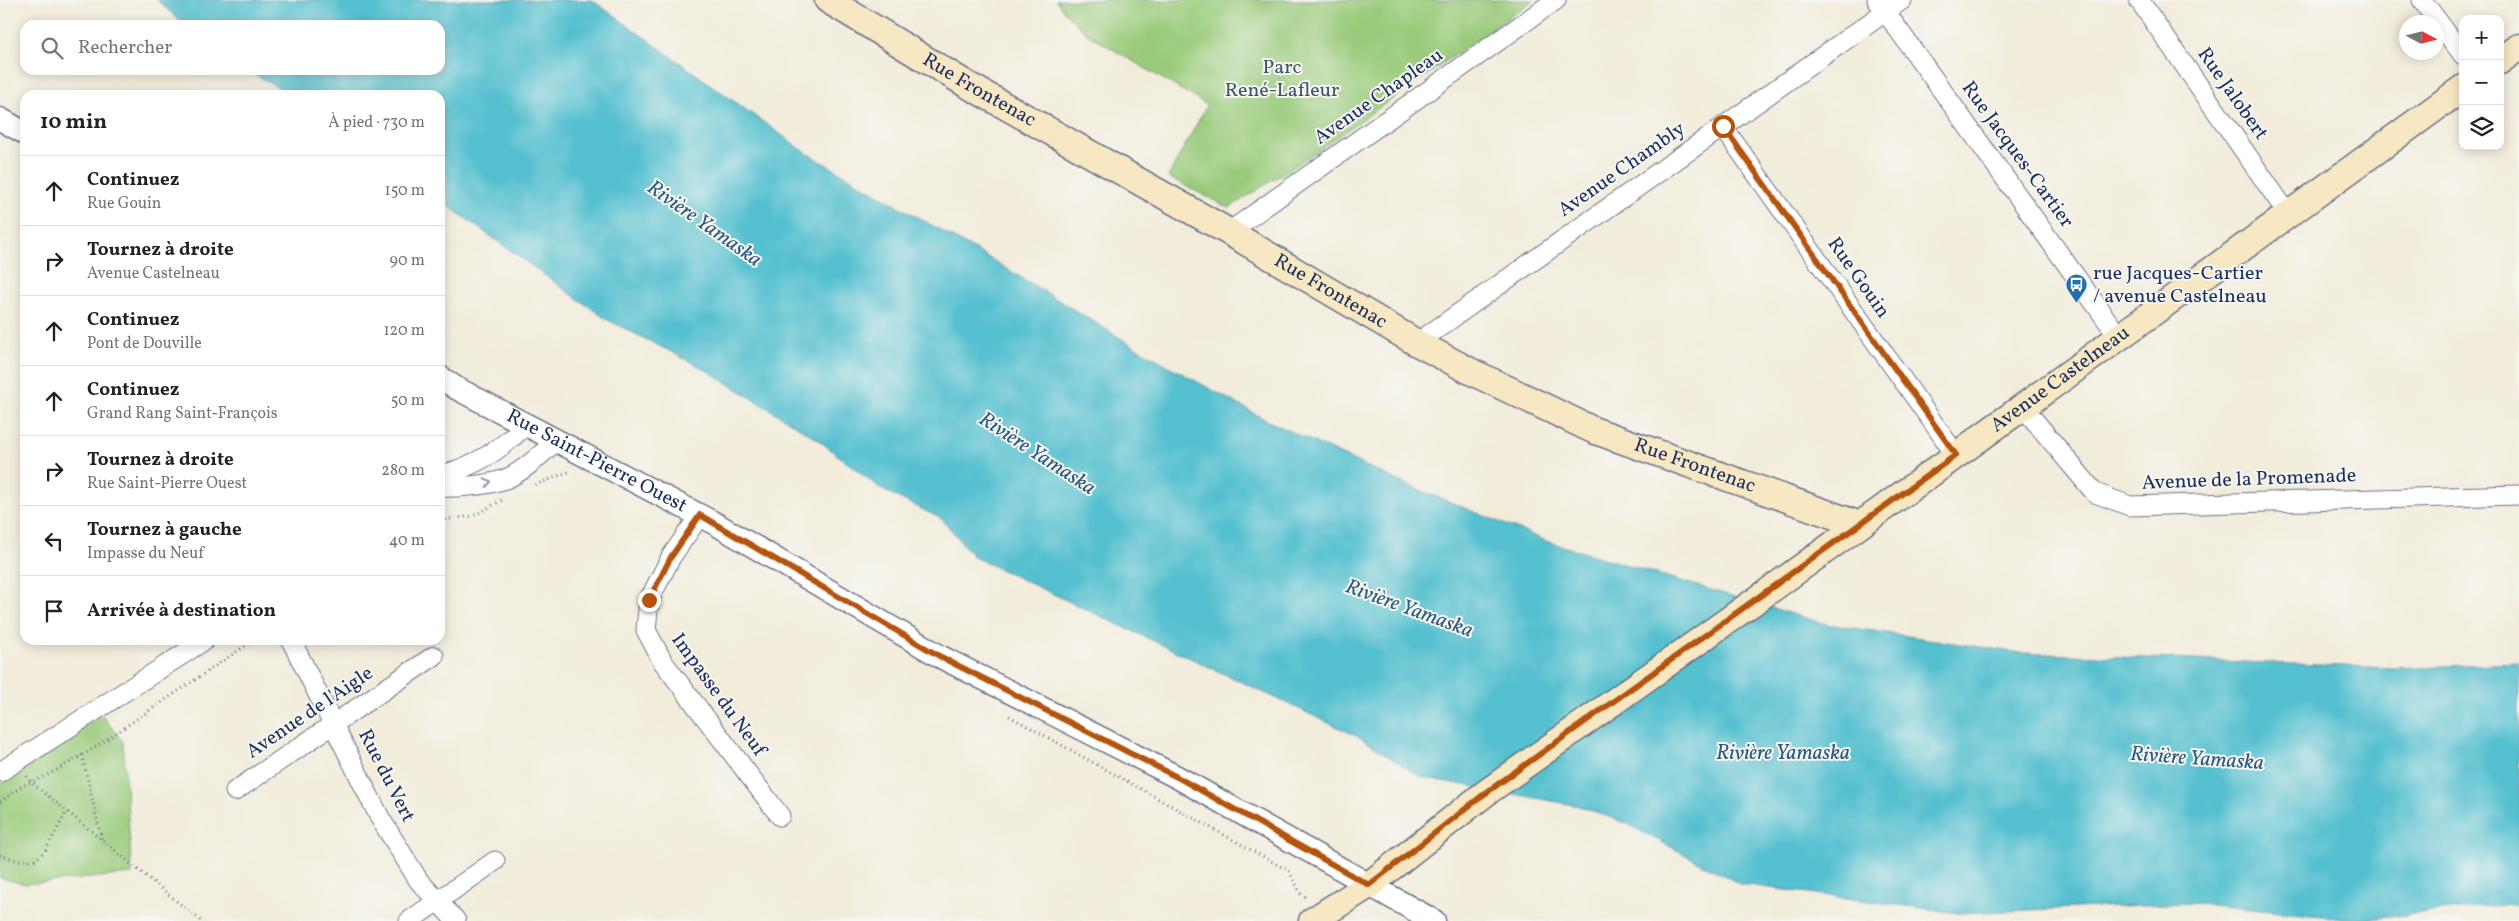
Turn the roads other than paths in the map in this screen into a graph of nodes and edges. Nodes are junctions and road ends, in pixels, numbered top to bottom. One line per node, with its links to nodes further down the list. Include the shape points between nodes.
1 (828, 0): 15 (main road, Rue Frontenac, via 966,84)
2 (1556, 0): 15 (street, Avenue Chapleau)
3 (1902, 0): 6 (street, Avenue Chambly)
4 (2139, 0): 14 (street, Rue Jalobert)
5 (2422, 0): 8 (street)
6 (1881, 6): 12 (street, Avenue Chambly); 16 (street, Rue Jacques-Cartier)
7 (2519, 47): 9 (main road)
8 (2459, 50)
9 (2501, 60)
10 (2459, 91): 14 (main road, Avenue Castelneau)
11 (0, 119): 13 (street)
12 (1723, 126): 17 (street, Avenue Chambly); 22 (street, Rue Gouin)
13 (20, 130)
14 (2288, 214): 16 (main road, Avenue Castelneau)
15 (1229, 232): 17 (main road, Rue Frontenac)
16 (2119, 337): 19 (main road, Avenue Castelneau)
17 (1417, 343): 27 (main road, Rue Frontenac, via 1593,430)
18 (445, 380): 20 (street, Rue Saint-Pierre Ouest)
19 (2022, 407): 22 (main road, Avenue Castelneau); 25 (street, Avenue de la Promenade, via 2095,492 2130,506)
20 (527, 424): 21 (street, Rue Saint-Pierre Ouest); 23 (street, via 483,460)
21 (557, 440): 24 (street, one-way to 21, via 477,485 509,478); 26 (street, Rue Saint-Pierre Ouest)
22 (1956, 455): 27 (main road, Avenue Castelneau)
23 (445, 474)
24 (445, 487)
25 (2519, 495)
26 (700, 515): 34 (street, Impasse du Neuf, via 671,557 649,600 646,630 663,662); 36 (street, Rue Saint-Pierre Ouest, via 941,657 1177,777)
27 (1860, 525): 36 (main road, Avenue Castelneau, via 1483,795)
28 (197, 645): 32 (street)
29 (294, 645): 31 (street, Rue du Vert)
30 (434, 656): 31 (street, Avenue de l'Aigle)
31 (334, 723): 33 (street, Avenue de l'Aigle); 37 (street, Rue du Vert, via 349,760 380,818 419,880)
32 (5, 769)
33 (235, 791)
34 (780, 816)
35 (495, 861): 37 (street)
36 (1369, 885): 40 (main road, Avenue Castelneau); 41 (street, Rue Saint-Pierre Ouest)
37 (438, 901): 38 (street); 39 (street, Rue du Vert)
38 (409, 921)
39 (456, 921)
40 (1312, 921)
41 (1434, 921)

